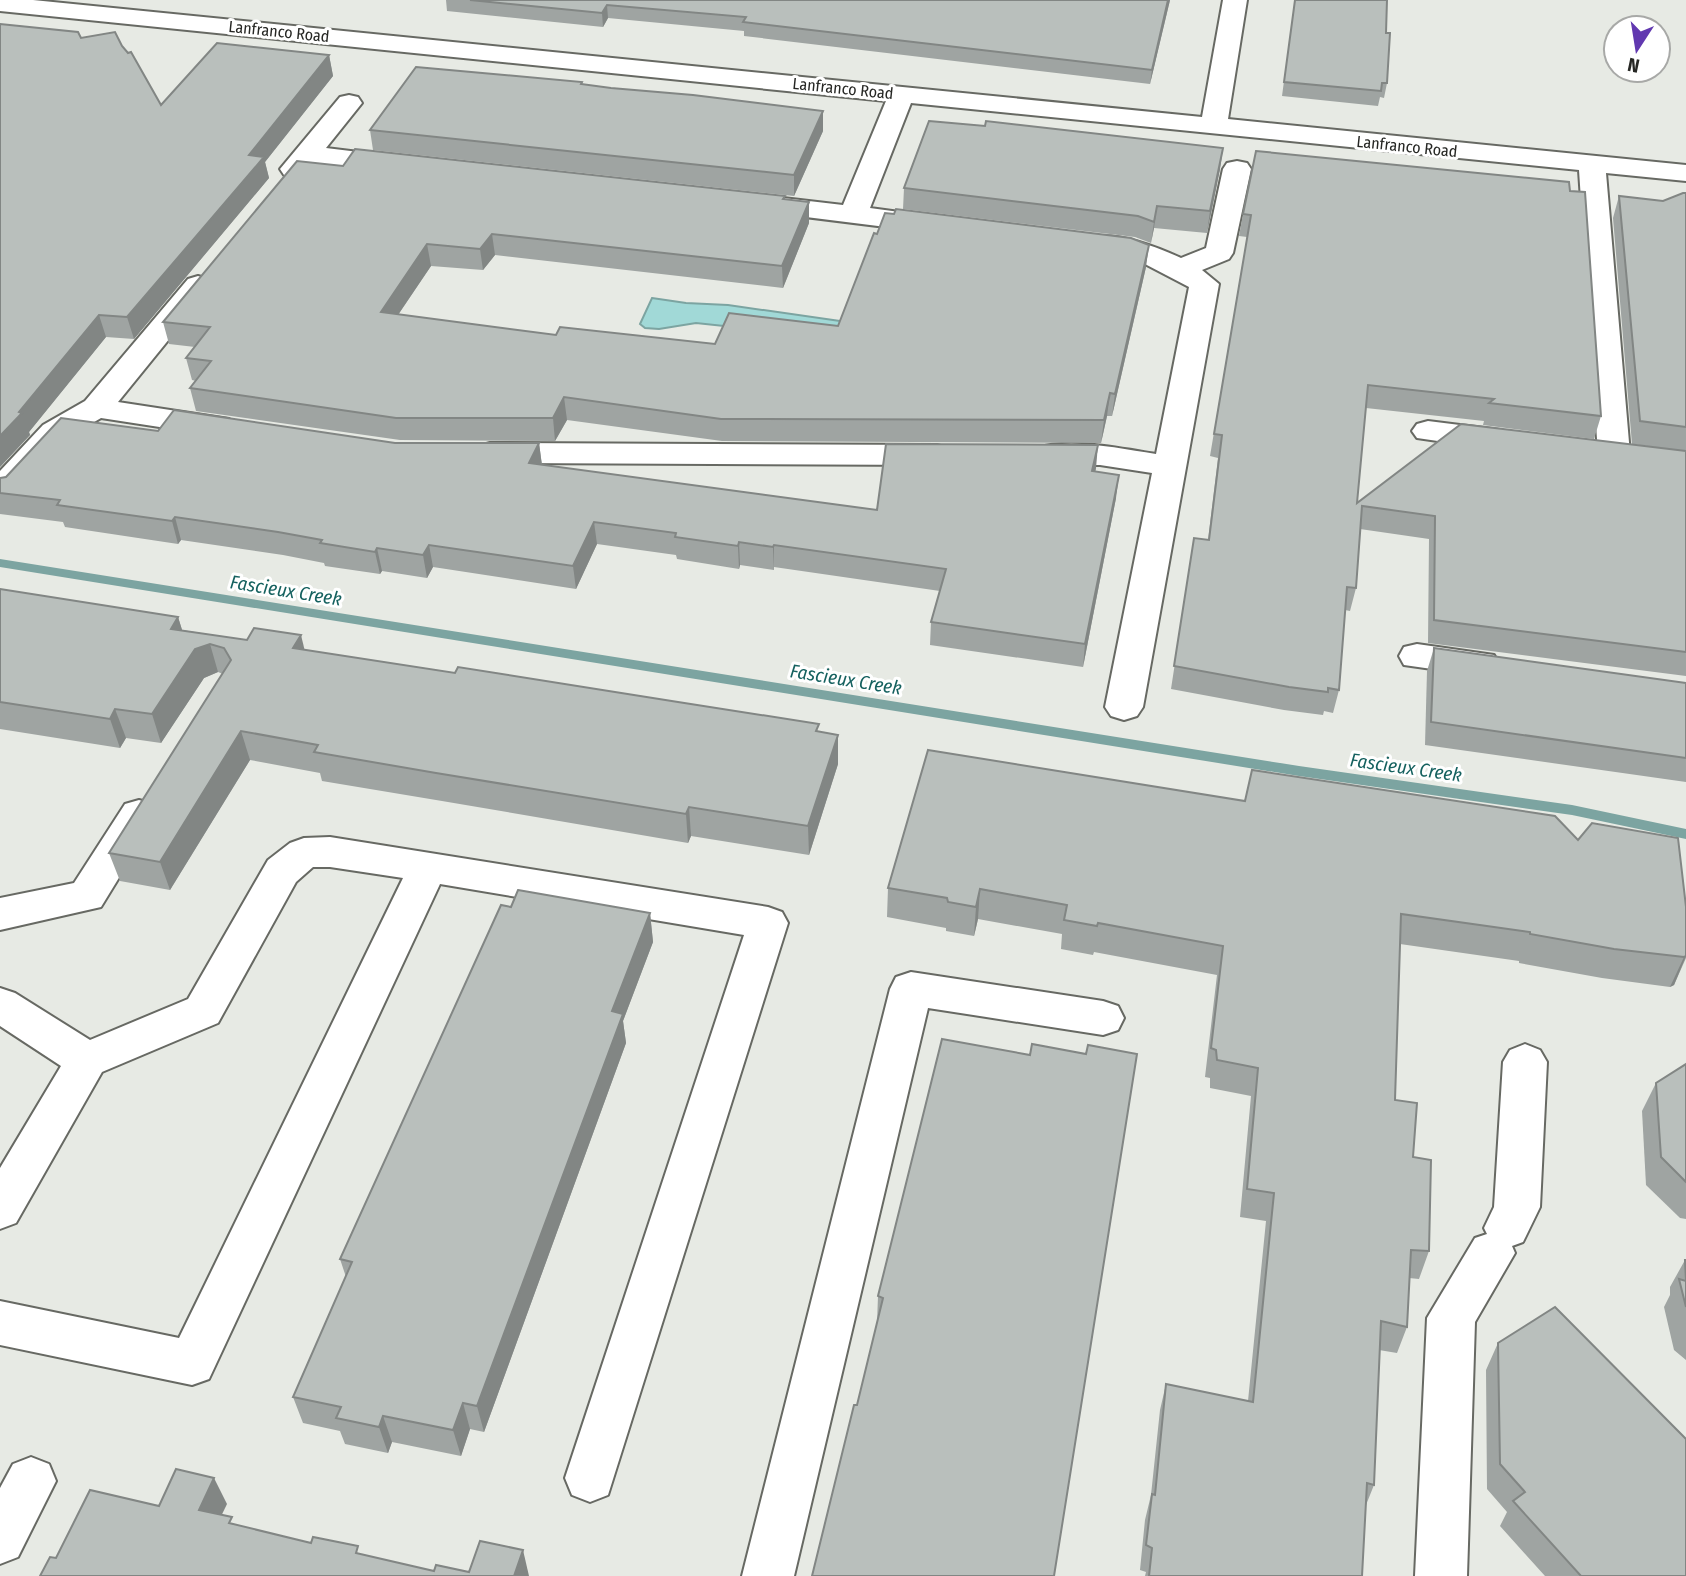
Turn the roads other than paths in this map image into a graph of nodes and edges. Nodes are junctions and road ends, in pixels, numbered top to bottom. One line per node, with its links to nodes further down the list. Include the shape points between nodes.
1 (1235, 0): 6 (street)
2 (0, 4): 3 (street, Lanfranco Road)
3 (134, 8): 4 (street, Lanfranco Road)
4 (902, 94): 6 (street, Lanfranco Road); 14 (street)
5 (349, 103): 7 (street)
6 (1214, 126): 8 (street, Lanfranco Road)
7 (306, 154): 9 (street); 12 (street)
8 (1592, 164): 11 (street, Lanfranco Road); 24 (street)
9 (429, 168)
10 (1237, 169): 18 (street, via 1219,253)
11 (1686, 173)
12 (280, 186)
13 (730, 200): 14 (street)
14 (853, 214): 15 (street)
15 (961, 227)
16 (1068, 240): 18 (street, via 1135,249)
17 (218, 260): 19 (street)
18 (1181, 268): 27 (street, via 1204,285)
19 (96, 408): 20 (street); 28 (street, via 54,432)
20 (241, 429)
21 (1428, 431): 22 (street)
22 (1534, 444)
23 (456, 453): 25 (street)
24 (1614, 454)
25 (960, 455)
26 (1016, 455): 27 (street, via 1100,455)
27 (1169, 466): 31 (street)
28 (0, 491)
29 (1417, 656): 30 (street)
30 (1511, 668)
31 (1124, 707)
32 (160, 780): 34 (street, via 88,896)
33 (428, 867): 37 (street, via 330,852 304,853 282,871 203,1011); 40 (street, via 192,1363); 41 (street, via 768,923)
34 (0, 914)
35 (0, 1005): 37 (street)
36 (1103, 1018): 44 (street, via 911,989)
37 (87, 1060): 39 (street)
38 (1525, 1062): 45 (street, via 1517,1207 1451,1318)
39 (0, 1209)
40 (0, 1323)
41 (590, 1478)
42 (31, 1481): 43 (street)
43 (0, 1539)
44 (768, 1576)
45 (1441, 1576)

